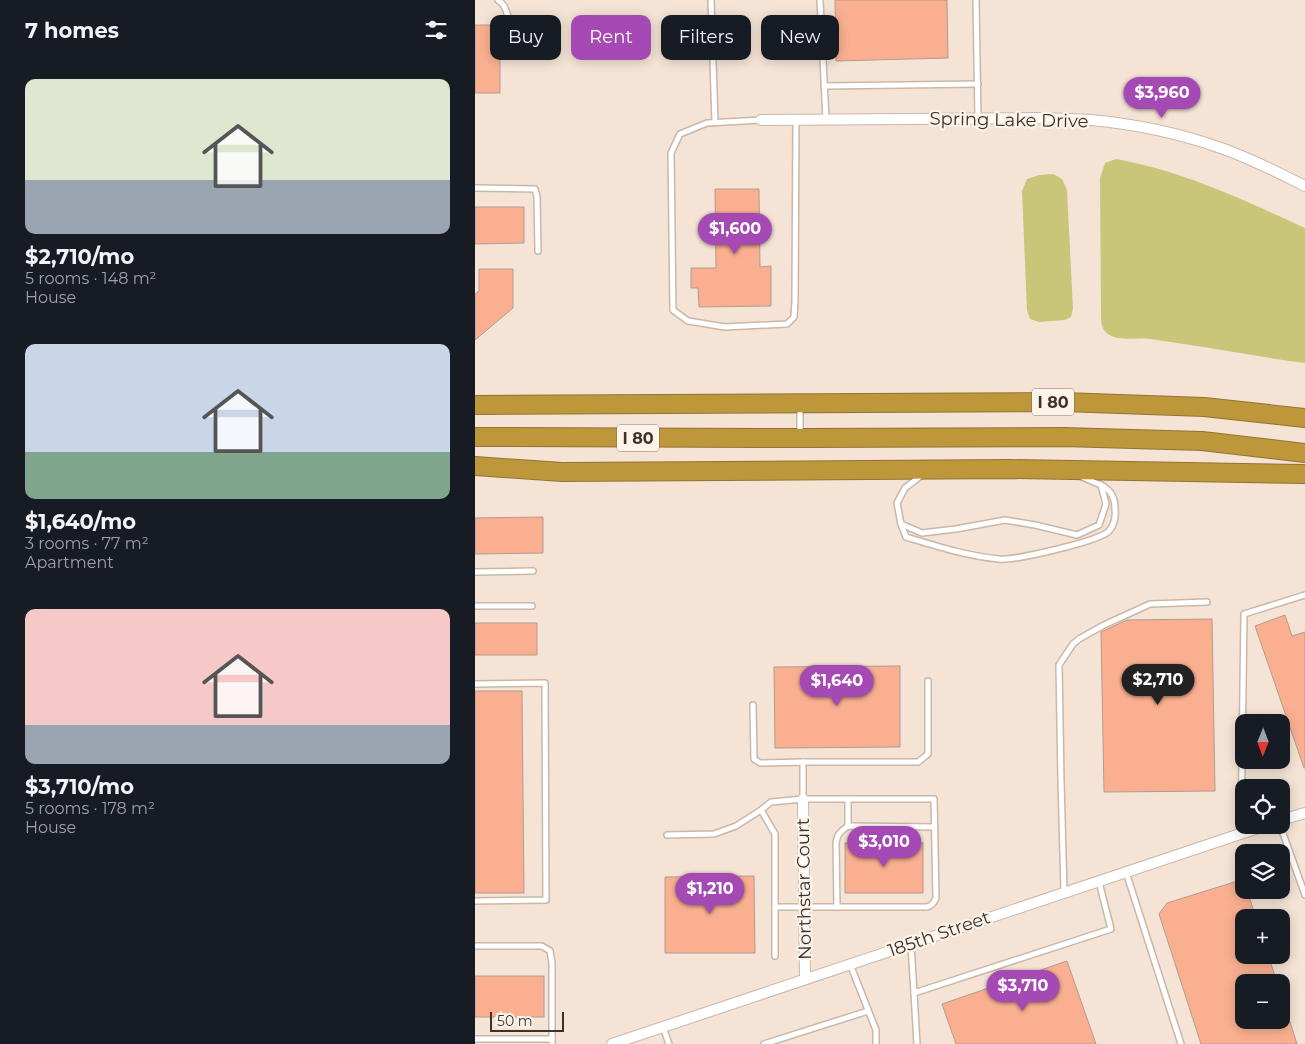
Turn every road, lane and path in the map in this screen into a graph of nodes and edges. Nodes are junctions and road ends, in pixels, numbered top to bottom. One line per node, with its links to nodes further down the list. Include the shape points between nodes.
1 (498, 0): 5 (lane)
2 (711, 0): 12 (lane)
3 (820, 0): 7 (lane)
4 (976, 0): 6 (lane)
5 (507, 15)
6 (977, 84): 7 (lane); 8 (lane)
7 (824, 86): 9 (lane)
8 (978, 118): 9 (street, Spring Lake Drive); 13 (street, Spring Lake Drive, via 1091,120 1167,133 1219,147)
9 (826, 119): 11 (street, Spring Lake Drive)
10 (761, 120): 11 (street, Spring Lake Drive); 12 (lane)
11 (796, 120): 12 (lane, via 794,317 787,324 725,327 688,321 673,310 671,153 680,134)
12 (715, 123)
13 (1305, 186)
14 (475, 188): 15 (lane, via 535,189)
15 (538, 251)
16 (800, 404): 17 (highway, I 80); 18 (highway, I 80, via 1063,402 1204,407); 20 (lane)
17 (475, 405)
18 (1305, 418)
19 (475, 438): 20 (highway, I 80)
20 (801, 438): 21 (highway, I 80, via 1073,437 1202,441)
21 (1305, 453)
22 (475, 466): 23 (highway, via 562,472)
23 (930, 470): 24 (highway); 27 (lane, via 905,488 897,503)
24 (1068, 470): 25 (highway); 26 (lane)
25 (1305, 474)
26 (1101, 485): 27 (lane, via 1106,504 1099,525 1077,536 1005,520 922,533); 27 (lane, via 1109,489 1115,501 1116,516 1109,531 1072,545 1023,556 1001,560 965,554 906,537)
27 (901, 524)
28 (533, 571): 29 (lane)
29 (475, 572)
30 (1305, 595): 38 (lane, via 1244,614)
31 (1207, 602): 51 (lane, via 1150,604 1079,639 1059,664)
32 (475, 606): 33 (lane)
33 (532, 606)
34 (928, 681): 37 (lane, via 928,754 918,762)
35 (475, 684): 53 (lane, via 545,683 546,900)
36 (753, 705): 37 (lane, via 754,759 760,763)
37 (803, 762): 39 (lane)
38 (1242, 779)
39 (803, 799): 40 (lane); 41 (lane, via 771,802); 55 (street, Northstar Court)
40 (848, 799): 44 (lane); 45 (lane, via 934,799)
41 (761, 810): 48 (lane, via 736,826 714,834); 54 (lane, via 775,834)
42 (1305, 812): 43 (street)
43 (1290, 817)
44 (848, 826): 45 (lane); 56 (lane, via 837,836)
45 (935, 826): 56 (lane, via 936,898 931,906)
46 (1241, 834): 49 (street, 185th Street)
47 (1283, 834): 52 (lane)
48 (667, 835)
49 (1126, 871): 50 (street, 185th Street); 73 (lane)
50 (1099, 881): 51 (street, 185th Street); 62 (lane, via 1111,929)
51 (1065, 892): 57 (street, 185th Street)
52 (1305, 895)
53 (475, 901)
54 (775, 907): 55 (lane); 59 (lane)
55 (804, 907): 56 (lane); 61 (street, Northstar Court)
56 (837, 907)
57 (911, 944): 60 (street, 185th Street); 62 (lane)
58 (475, 946): 67 (lane, via 543,946 550,951)
59 (775, 956)
60 (850, 964): 61 (street, 185th Street); 63 (lane)
61 (805, 980): 64 (street, 185th Street)
62 (914, 993): 72 (lane)
63 (868, 1011): 70 (lane); 71 (lane, via 876,1030)
64 (663, 1027): 68 (street, 185th Street); 69 (lane)
65 (475, 1039): 66 (lane)
66 (491, 1041): 67 (lane)
67 (552, 1042)
68 (612, 1044)
69 (669, 1044)
70 (764, 1044)
71 (876, 1044)
72 (917, 1044)
73 (1181, 1044)

